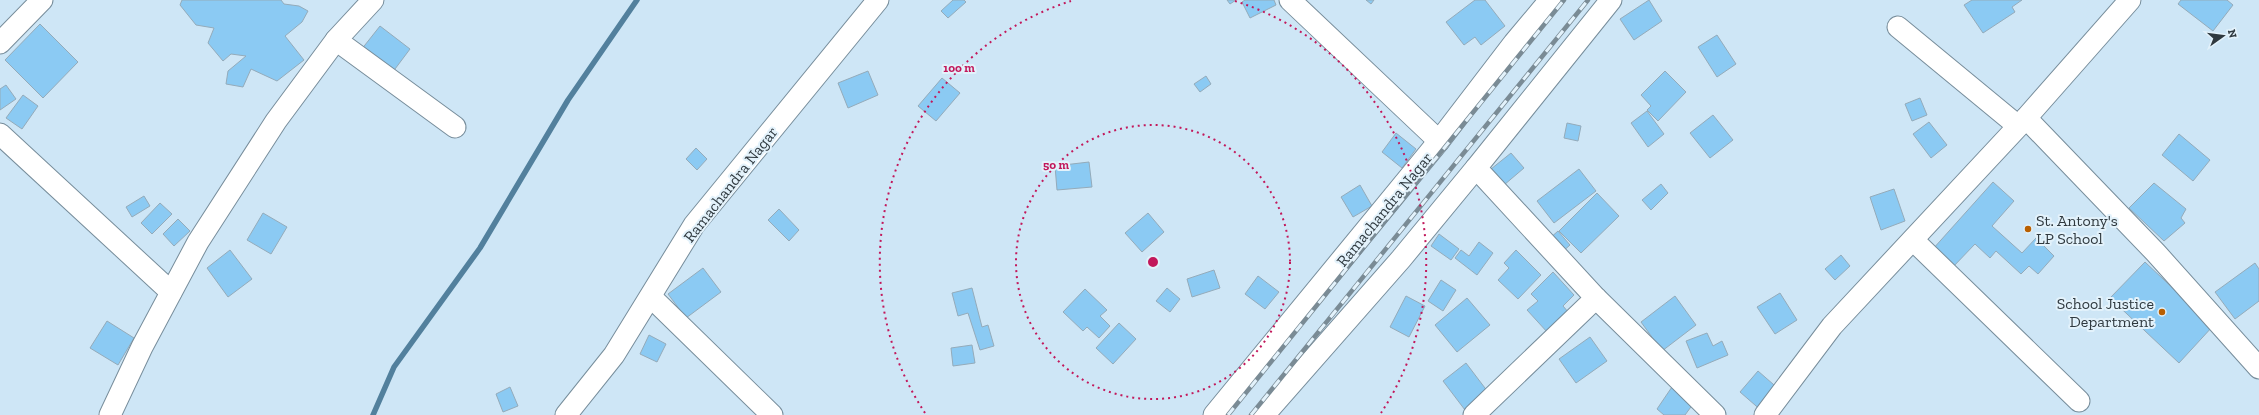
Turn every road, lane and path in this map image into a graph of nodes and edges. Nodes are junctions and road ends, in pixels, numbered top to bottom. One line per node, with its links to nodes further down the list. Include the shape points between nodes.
1 (42, 0): 10 (street)
2 (373, 0): 9 (street)
3 (878, 0): 18 (street, Ramachandra Nagar, via 694,225)
4 (1290, 0): 14 (street)
5 (1550, 0): 14 (street, Ramachandra Nagar)
6 (1612, 0): 15 (street)
7 (2130, 0): 11 (street)
8 (1898, 26): 11 (street)
9 (336, 40): 12 (street); 17 (street, via 276,121 198,242)
10 (0, 44)
11 (2022, 122): 16 (street); 20 (street, via 2156,253)
12 (455, 127)
13 (0, 134): 17 (street)
14 (1439, 141): 26 (street, Ramachandra Nagar)
15 (1476, 168): 19 (street); 27 (street, via 1401,259)
16 (1913, 240): 21 (street); 22 (street, via 1832,326)
17 (171, 292): 23 (street)
18 (651, 297): 24 (street, Ramachandra Nagar, via 614,355); 25 (street)
19 (1596, 298): 28 (street); 29 (street)
20 (2259, 368)
21 (2078, 401)
22 (1773, 412)
23 (110, 415)
24 (566, 415)
25 (772, 415)
26 (1214, 415)
27 (1264, 415)
28 (1474, 415)
29 (1715, 415)

